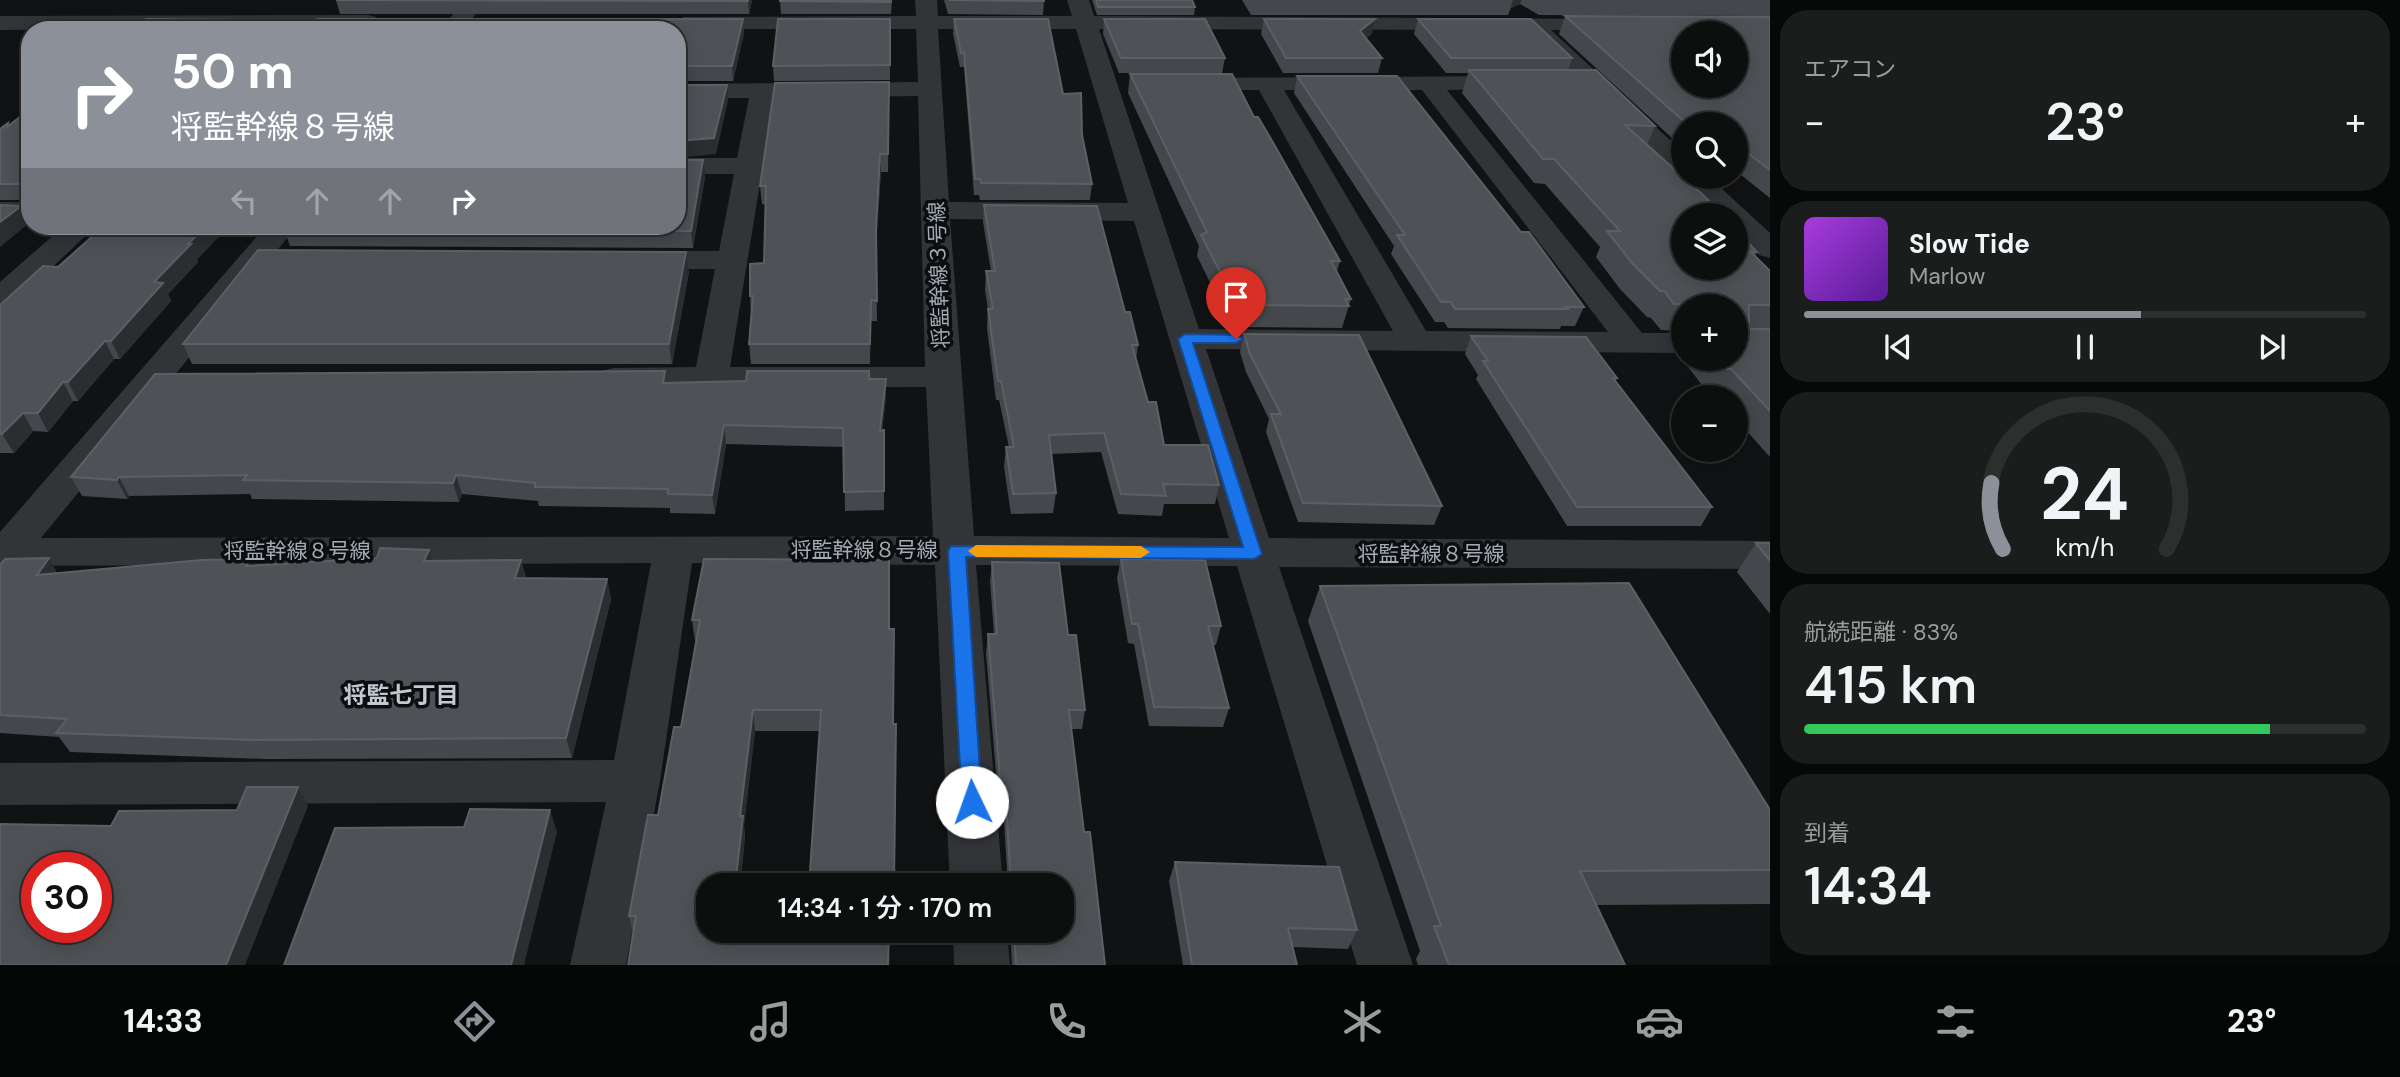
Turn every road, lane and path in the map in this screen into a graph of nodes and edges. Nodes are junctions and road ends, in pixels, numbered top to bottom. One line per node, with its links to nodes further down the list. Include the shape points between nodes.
1 (312, 0): 7 (street)
2 (476, 0): 8 (street)
3 (771, 0): 10 (street)
4 (1507, 0): 13 (street)
5 (927, 11): 6 (street); 10 (street); 21 (street, 将監幹線３号線)
6 (1081, 11): 13 (street); 32 (street, via 1118,83)
7 (302, 21)
8 (458, 21)
9 (686, 22): 10 (street)
10 (767, 22)
11 (0, 23): 12 (street)
12 (21, 23)
13 (1531, 24): 14 (street); 19 (street)
14 (1640, 24)
15 (1159, 83): 20 (street)
16 (1430, 83): 17 (street); 20 (street); 44 (street)
17 (1539, 83)
18 (1566, 83): 19 (street)
19 (1593, 83): 24 (street)
20 (1268, 84): 43 (street)
21 (931, 89): 23 (street); 29 (street, 将監幹線３号線)
22 (686, 91): 23 (street)
23 (763, 91): 26 (street)
24 (1671, 156)
25 (686, 166): 26 (street)
26 (749, 166): 40 (street)
27 (1706, 189): 28 (street)
28 (1721, 203)
29 (936, 210): 32 (street); 49 (street, 将監幹線３号線)
30 (0, 211): 31 (street)
31 (21, 211)
32 (1145, 212): 42 (street)
33 (1748, 228): 36 (street)
34 (71, 235): 41 (street)
35 (275, 235): 37 (street)
36 (1770, 249)
37 (256, 258): 38 (street); 46 (street)
38 (298, 258)
39 (606, 260): 40 (street)
40 (731, 260): 50 (street)
41 (0, 299)
42 (1185, 339): 43 (street); 54 (street)
43 (1415, 341): 44 (street)
44 (1633, 343): 45 (street)
45 (1671, 343)
46 (153, 377): 47 (street); 53 (street)
47 (195, 377)
48 (586, 377): 50 (street)
49 (943, 377): 50 (street); 52 (street, 将監幹線３号線)
50 (711, 378)
51 (674, 549): 52 (street, 将監幹線８号線); 53 (street, 将監幹線８号線); 58 (street)
52 (957, 551): 54 (street, 将監幹線８号線); 60 (street, 将監幹線３号線)
53 (3, 552)
54 (1254, 554): 55 (street, 将監幹線８号線); 64 (street)
55 (1601, 555): 56 (street, 将監幹線８号線); 57 (street)
56 (1770, 555)
57 (1629, 601)
58 (635, 781): 59 (street); 62 (street)
59 (0, 784)
60 (976, 873)
61 (981, 943): 63 (street)
62 (598, 965)
63 (982, 965)
64 (1385, 965)

